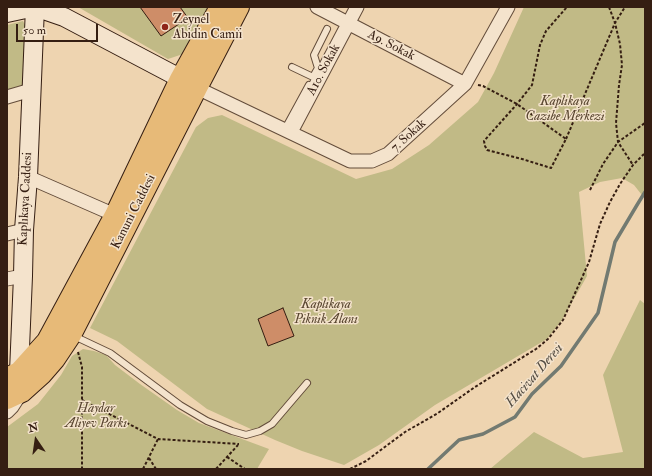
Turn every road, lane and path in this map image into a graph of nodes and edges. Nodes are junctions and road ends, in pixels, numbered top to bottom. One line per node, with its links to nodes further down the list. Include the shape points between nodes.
1 (35, 7): 10 (main road); 16 (main road, via 64,16); 18 (main road, Kaplıkaya Caddesi)
2 (220, 7): 16 (main road, Kanuni Caddesi)
3 (239, 7): 16 (main road, Kanuni Caddesi)
4 (317, 7): 12 (street, A9. Sokak)
5 (357, 7): 12 (street, A10. Sokak)
6 (508, 7): 17 (street, 7. Sokak)
7 (566, 7): 20 (path, via 546,31 540,44 532,85)
8 (609, 7): 11 (path)
9 (625, 7): 11 (path)
10 (7, 13)
11 (615, 23): 23 (path); 24 (path, via 622,65 616,123)
12 (349, 24): 17 (street, A9. Sokak); 22 (street, A10. Sokak)
13 (327, 29): 15 (lane, via 314,55 318,68)
14 (292, 67): 15 (lane)
15 (313, 78): 22 (lane)
16 (189, 83): 22 (street, 7. Sokak); 29 (main road, Kanuni Caddesi); 32 (main road, Kanuni Caddesi)
17 (465, 84): 20 (path, via 483,86); 22 (street, 7. Sokak, via 388,154 372,161 350,161)
18 (31, 90): 19 (street); 27 (main road, Kaplıkaya Caddesi)
19 (7, 97)
20 (517, 104): 23 (path); 23 (path, via 484,141 487,150 552,168)
21 (645, 123): 24 (path)
22 (288, 130)
23 (566, 139)
24 (618, 142): 26 (path); 28 (path)
25 (645, 153): 26 (path)
26 (634, 165): 46 (path, via 610,202 600,224 589,262 563,320 548,339 438,413 405,432 366,461)
27 (28, 177): 29 (street); 30 (main road, Kaplıkaya Caddesi)
28 (590, 190)
29 (115, 215): 33 (main road, Kanuni Caddesi, via 47,341)
30 (16, 232): 31 (main road, Kaplıkaya Caddesi)
31 (15, 277): 33 (main road, Kaplıkaya Caddesi)
32 (70, 335): 34 (lane, via 110,352 180,405 207,421 246,435 272,424); 35 (main road, Kanuni Caddesi, via 42,374); 36 (path, via 82,367)
33 (13, 375): 35 (main road, Kaplıkaya Caddesi)
34 (307, 383)
35 (14, 395): 37 (street, via 12,407)
36 (82, 400): 38 (path); 41 (path)
37 (7, 412)
38 (158, 439): 39 (path, via 239,444); 40 (path)
39 (227, 457): 44 (path); 45 (path)
40 (148, 458): 42 (path); 43 (path)
41 (82, 469)
42 (143, 469)
43 (156, 469)
44 (216, 469)
45 (245, 469)
46 (350, 469)

